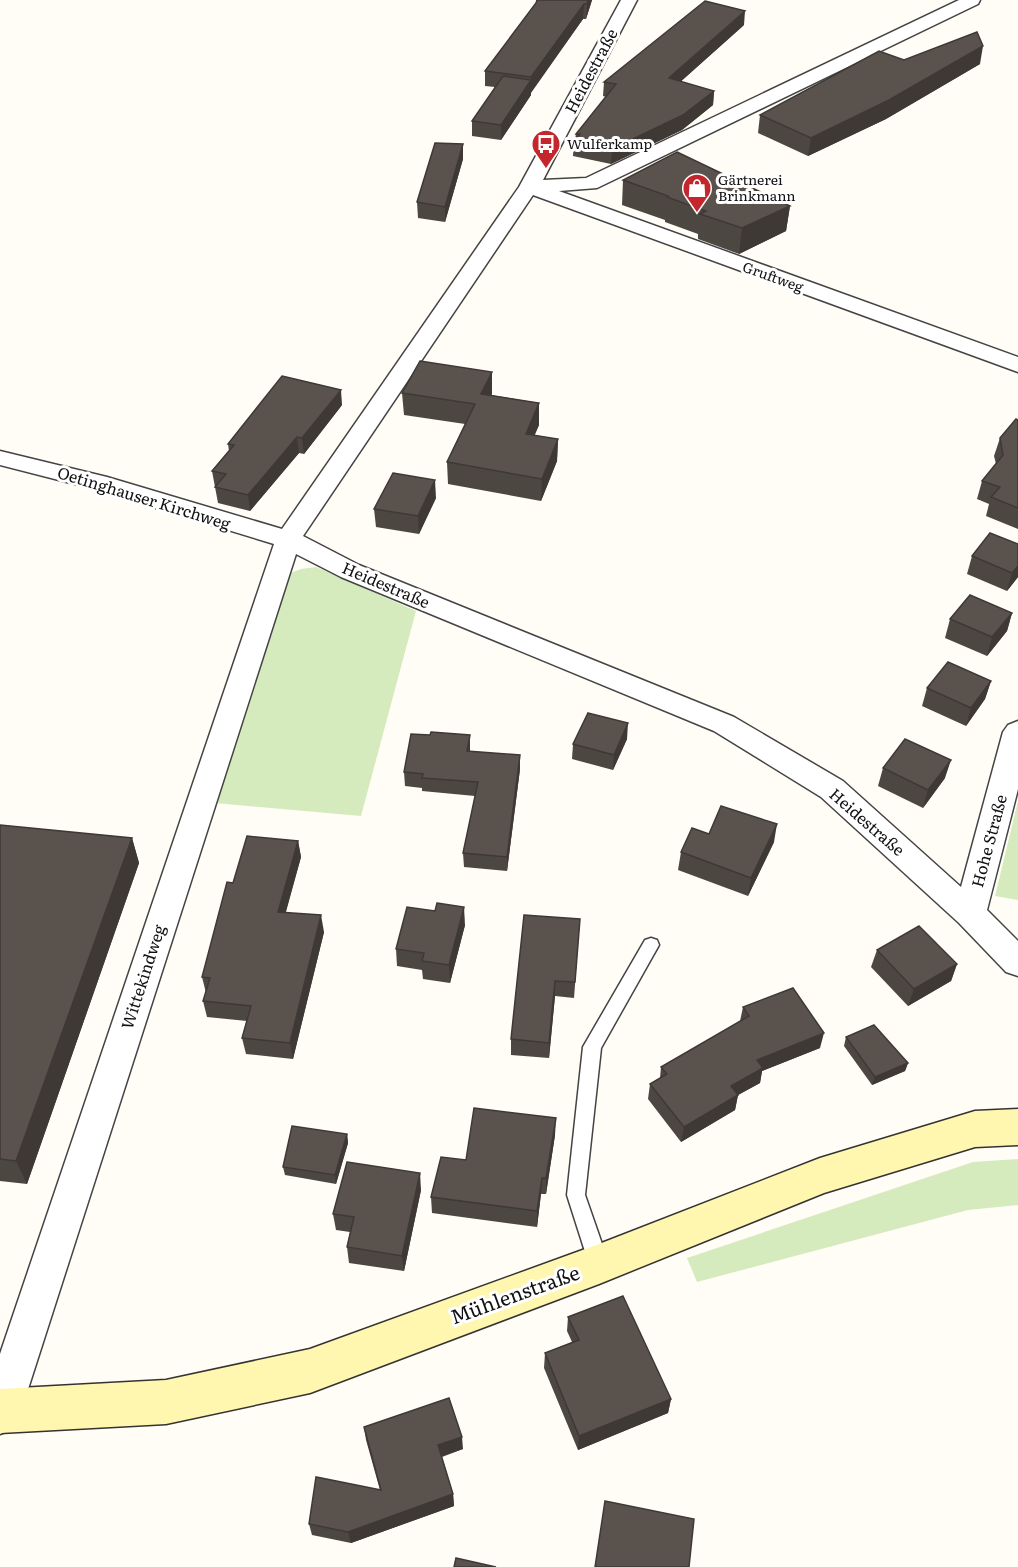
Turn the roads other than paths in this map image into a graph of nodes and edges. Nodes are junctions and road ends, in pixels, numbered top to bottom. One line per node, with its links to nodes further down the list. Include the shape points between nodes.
1 (629, 0): 3 (street, Heidestraße)
2 (972, 0): 3 (street, via 590,184)
3 (529, 187): 4 (street, Gruftweg); 6 (street, Heidestraße)
4 (1018, 365)
5 (0, 458): 6 (street, Oetinghauser Kirchweg, via 98,482)
6 (288, 539): 8 (street, Heidestraße, via 350,571 724,724 832,789); 13 (street, Wittekindweg)
7 (1018, 732): 8 (street, Hohe Straße)
8 (970, 914): 10 (street, Heidestraße)
9 (651, 945): 12 (lane, via 592,1047 576,1195)
10 (1018, 962)
11 (1018, 1127): 12 (street, Mühlenstraße, via 975,1129 820,1176)
12 (599, 1264): 13 (street, Mühlenstraße, via 310,1371 166,1402)
13 (2, 1396)

